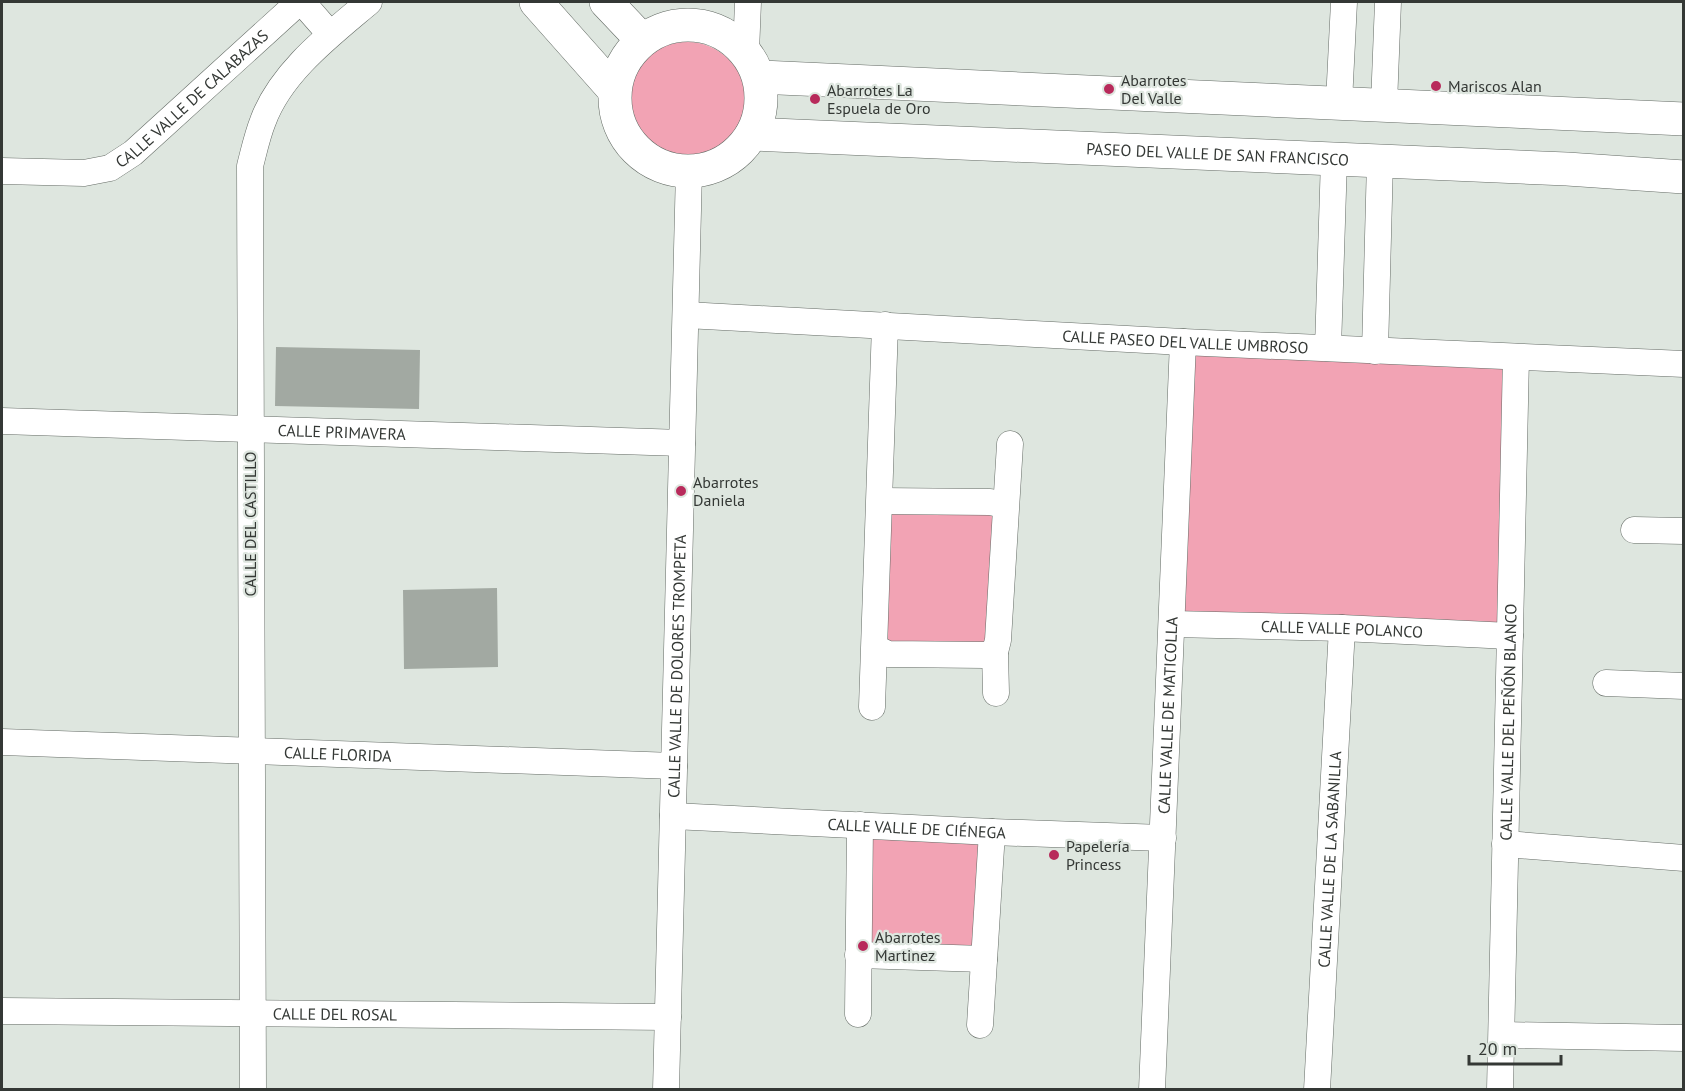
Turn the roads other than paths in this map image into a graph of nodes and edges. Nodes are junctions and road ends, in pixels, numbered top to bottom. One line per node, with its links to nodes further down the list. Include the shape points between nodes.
1 (301, 2): 8 (street); 19 (street, CALLE VALLE DE CALABAZAS, via 133,153 110,168 84,172)
2 (369, 2): 8 (street, CALLE DEL CASTILLO)
3 (536, 2): 11 (street)
4 (606, 2): 9 (street)
5 (748, 2): 10 (street)
6 (1344, 2): 12 (street)
7 (1388, 2): 13 (street)
8 (330, 34): 29 (street, CALLE DEL CASTILLO, via 288,76 263,119 250,166)
9 (642, 40): 10 (street, via 667,27 696,25 724,33); 11 (street, via 623,63)
10 (752, 65): 12 (street); 15 (street, via 761,106)
11 (614, 90): 18 (street, via 616,118 630,144 652,162 679,171)
12 (1339, 102): 13 (street)
13 (1384, 104): 14 (street)
14 (1683, 119)
15 (752, 134): 16 (street, PASEO DEL VALLE DE SAN FRANCISCO); 18 (street, via 734,156 708,169)
16 (1334, 159): 17 (street, PASEO DEL VALLE DE SAN FRANCISCO); 24 (street)
17 (1380, 161): 20 (street, PASEO DEL VALLE DE SAN FRANCISCO); 25 (street)
18 (689, 170): 21 (street, CALLE VALLE DE DOLORES TROMPETA)
19 (2, 171)
20 (1683, 177)
21 (686, 315): 22 (street, CALLE PASEO DEL VALLE UMBROSO); 30 (street, CALLE VALLE DE DOLORES TROMPETA)
22 (885, 325): 23 (street, CALLE PASEO DEL VALLE UMBROSO); 32 (street)
23 (1183, 342): 24 (street, CALLE PASEO DEL VALLE UMBROSO); 36 (street, CALLE VALLE DE MATICOLLA)
24 (1328, 348): 25 (street, CALLE PASEO DEL VALLE UMBROSO)
25 (1375, 351): 26 (street, CALLE PASEO DEL VALLE UMBROSO)
26 (1516, 357): 27 (street, CALLE PASEO DEL VALLE UMBROSO); 38 (street, CALLE VALLE DEL PEÑÓN BLANCO)
27 (1683, 364)
28 (2, 422): 29 (street, CALLE PRIMAVERA)
29 (250, 430): 30 (street, CALLE PRIMAVERA); 46 (street, CALLE DEL CASTILLO)
30 (682, 443): 47 (street, CALLE VALLE DE DOLORES TROMPETA)
31 (1010, 444): 33 (street)
32 (880, 501): 33 (street); 39 (street)
33 (1005, 505): 40 (street)
34 (1634, 530): 35 (street)
35 (1683, 531)
36 (1172, 624): 37 (street, CALLE VALLE POLANCO); 51 (street, CALLE VALLE DE MATICOLLA)
37 (1342, 628): 38 (street, CALLE VALLE POLANCO); 66 (street, CALLE VALLE DE LA SABANILLA)
38 (1510, 636): 52 (street, CALLE VALLE DEL PEÑÓN BLANCO)
39 (875, 648): 40 (street, via 888,654); 44 (street)
40 (995, 652): 43 (street)
41 (1606, 683): 42 (street)
42 (1683, 686)
43 (996, 693)
44 (872, 706)
45 (2, 742): 46 (street, CALLE FLORIDA)
46 (251, 751): 47 (street, CALLE FLORIDA); 57 (street, CALLE DEL CASTILLO)
47 (674, 766): 48 (street, CALLE VALLE DE DOLORES TROMPETA)
48 (673, 816): 49 (street, CALLE VALLE DE CIÉNEGA); 59 (street, CALLE VALLE DE DOLORES TROMPETA)
49 (860, 825): 50 (street, CALLE VALLE DE CIÉNEGA); 54 (street)
50 (992, 832): 51 (street, CALLE VALLE DE CIÉNEGA); 55 (street)
51 (1163, 838): 65 (street, CALLE VALLE DE MATICOLLA)
52 (1506, 844): 53 (street); 61 (street, CALLE VALLE DEL PEÑÓN BLANCO)
53 (1683, 858)
54 (858, 955): 55 (street); 58 (street)
55 (984, 959): 60 (street)
56 (2, 1011): 57 (street, CALLE DEL ROSAL)
57 (253, 1013): 59 (street, CALLE DEL ROSAL); 63 (street, CALLE DEL CASTILLO)
58 (858, 1014)
59 (668, 1017): 64 (street, CALLE VALLE DE DOLORES TROMPETA)
60 (980, 1025)
61 (1502, 1035): 62 (street); 67 (street, CALLE VALLE DEL PEÑÓN BLANCO)
62 (1683, 1038)
63 (253, 1089)
64 (666, 1089)
65 (1152, 1089)
66 (1317, 1089)
67 (1500, 1089)

